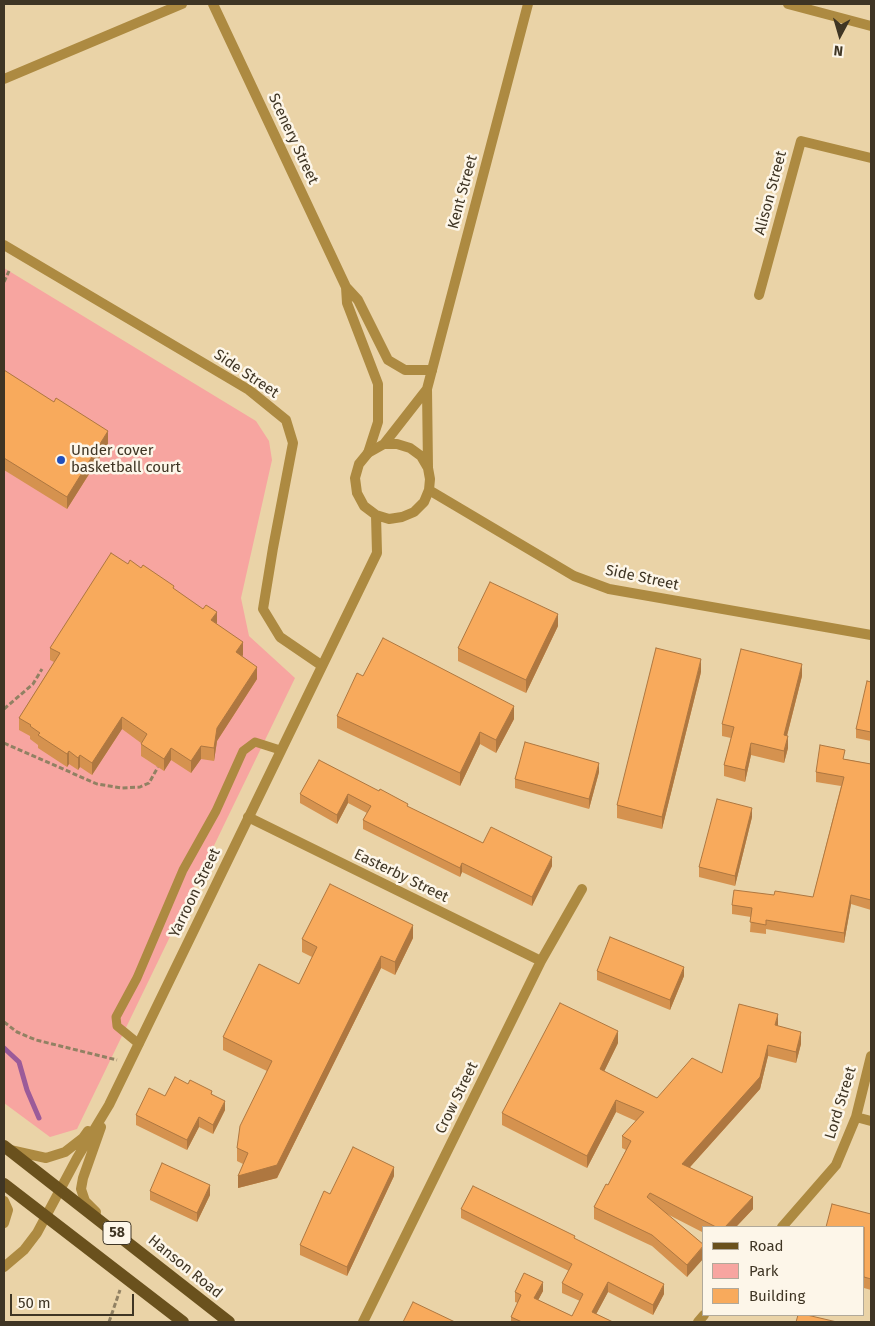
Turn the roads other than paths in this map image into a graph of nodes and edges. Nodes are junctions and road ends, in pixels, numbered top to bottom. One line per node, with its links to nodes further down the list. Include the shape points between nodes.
1 (182, 4): 6 (street)
2 (213, 4): 9 (street, Scenery Street)
3 (528, 4): 11 (street, Kent Street)
4 (788, 4): 5 (street)
5 (871, 26)
6 (4, 79)
7 (871, 158): 10 (street, Alison Street, via 801,141)
8 (4, 245): 19 (street, Side Street, via 250,390 286,420 293,443 263,609 280,637)
9 (346, 287): 11 (street, Scenery Street, via 358,300 388,360 405,370); 14 (street, Scenery Street, via 346,303 378,384 378,422)
10 (758, 294)
11 (432, 370): 12 (street, Kent Street)
12 (427, 389): 13 (street, Kent Street); 15 (street, Kent Street)
13 (384, 444): 14 (street); 15 (street, via 410,448 421,456)
14 (368, 453): 17 (street, via 359,464 355,478 357,493 364,506)
15 (428, 468): 16 (street)
16 (429, 490): 17 (street, via 424,502 402,518); 18 (street, Side Street, via 574,576 609,589)
17 (376, 515): 19 (street, Yarroon Street, via 377,553)
18 (871, 635)
19 (321, 665): 20 (street, Yarroon Street)
20 (280, 750): 21 (street, Yarroon Street); 24 (lane, via 255,742 243,751 216,811 183,870 144,963 116,1017 117,1026)
21 (248, 817): 23 (street, Easterby Street); 24 (street, Yarroon Street)
22 (582, 888): 23 (street, Crow Street)
23 (541, 961): 40 (street, Crow Street)
24 (139, 1044): 26 (street, Yarroon Street)
25 (871, 1056): 27 (street, Lord Street)
26 (109, 1105): 29 (street, via 83,1138 65,1152 46,1158); 31 (street, Yarroon Street); 36 (street, via 81,1189 85,1201)
27 (856, 1117): 28 (street); 35 (street, Lord Street, via 836,1165)
28 (871, 1121)
29 (6, 1147): 31 (main road, Hanson Road / 58)
30 (4, 1184): 33 (main road, 58)
31 (60, 1190): 33 (street, Yarroon Street); 36 (main road, Hanson Road / 58)
32 (4, 1201): 34 (street, via 8,1210)
33 (46, 1215): 37 (street, Yarroon Street, via 24,1250); 38 (main road, 58)
34 (4, 1223)
35 (783, 1226)
36 (114, 1231): 39 (main road, Hanson Road / 58)
37 (4, 1266)
38 (183, 1322)
39 (228, 1322)
40 (363, 1322)

